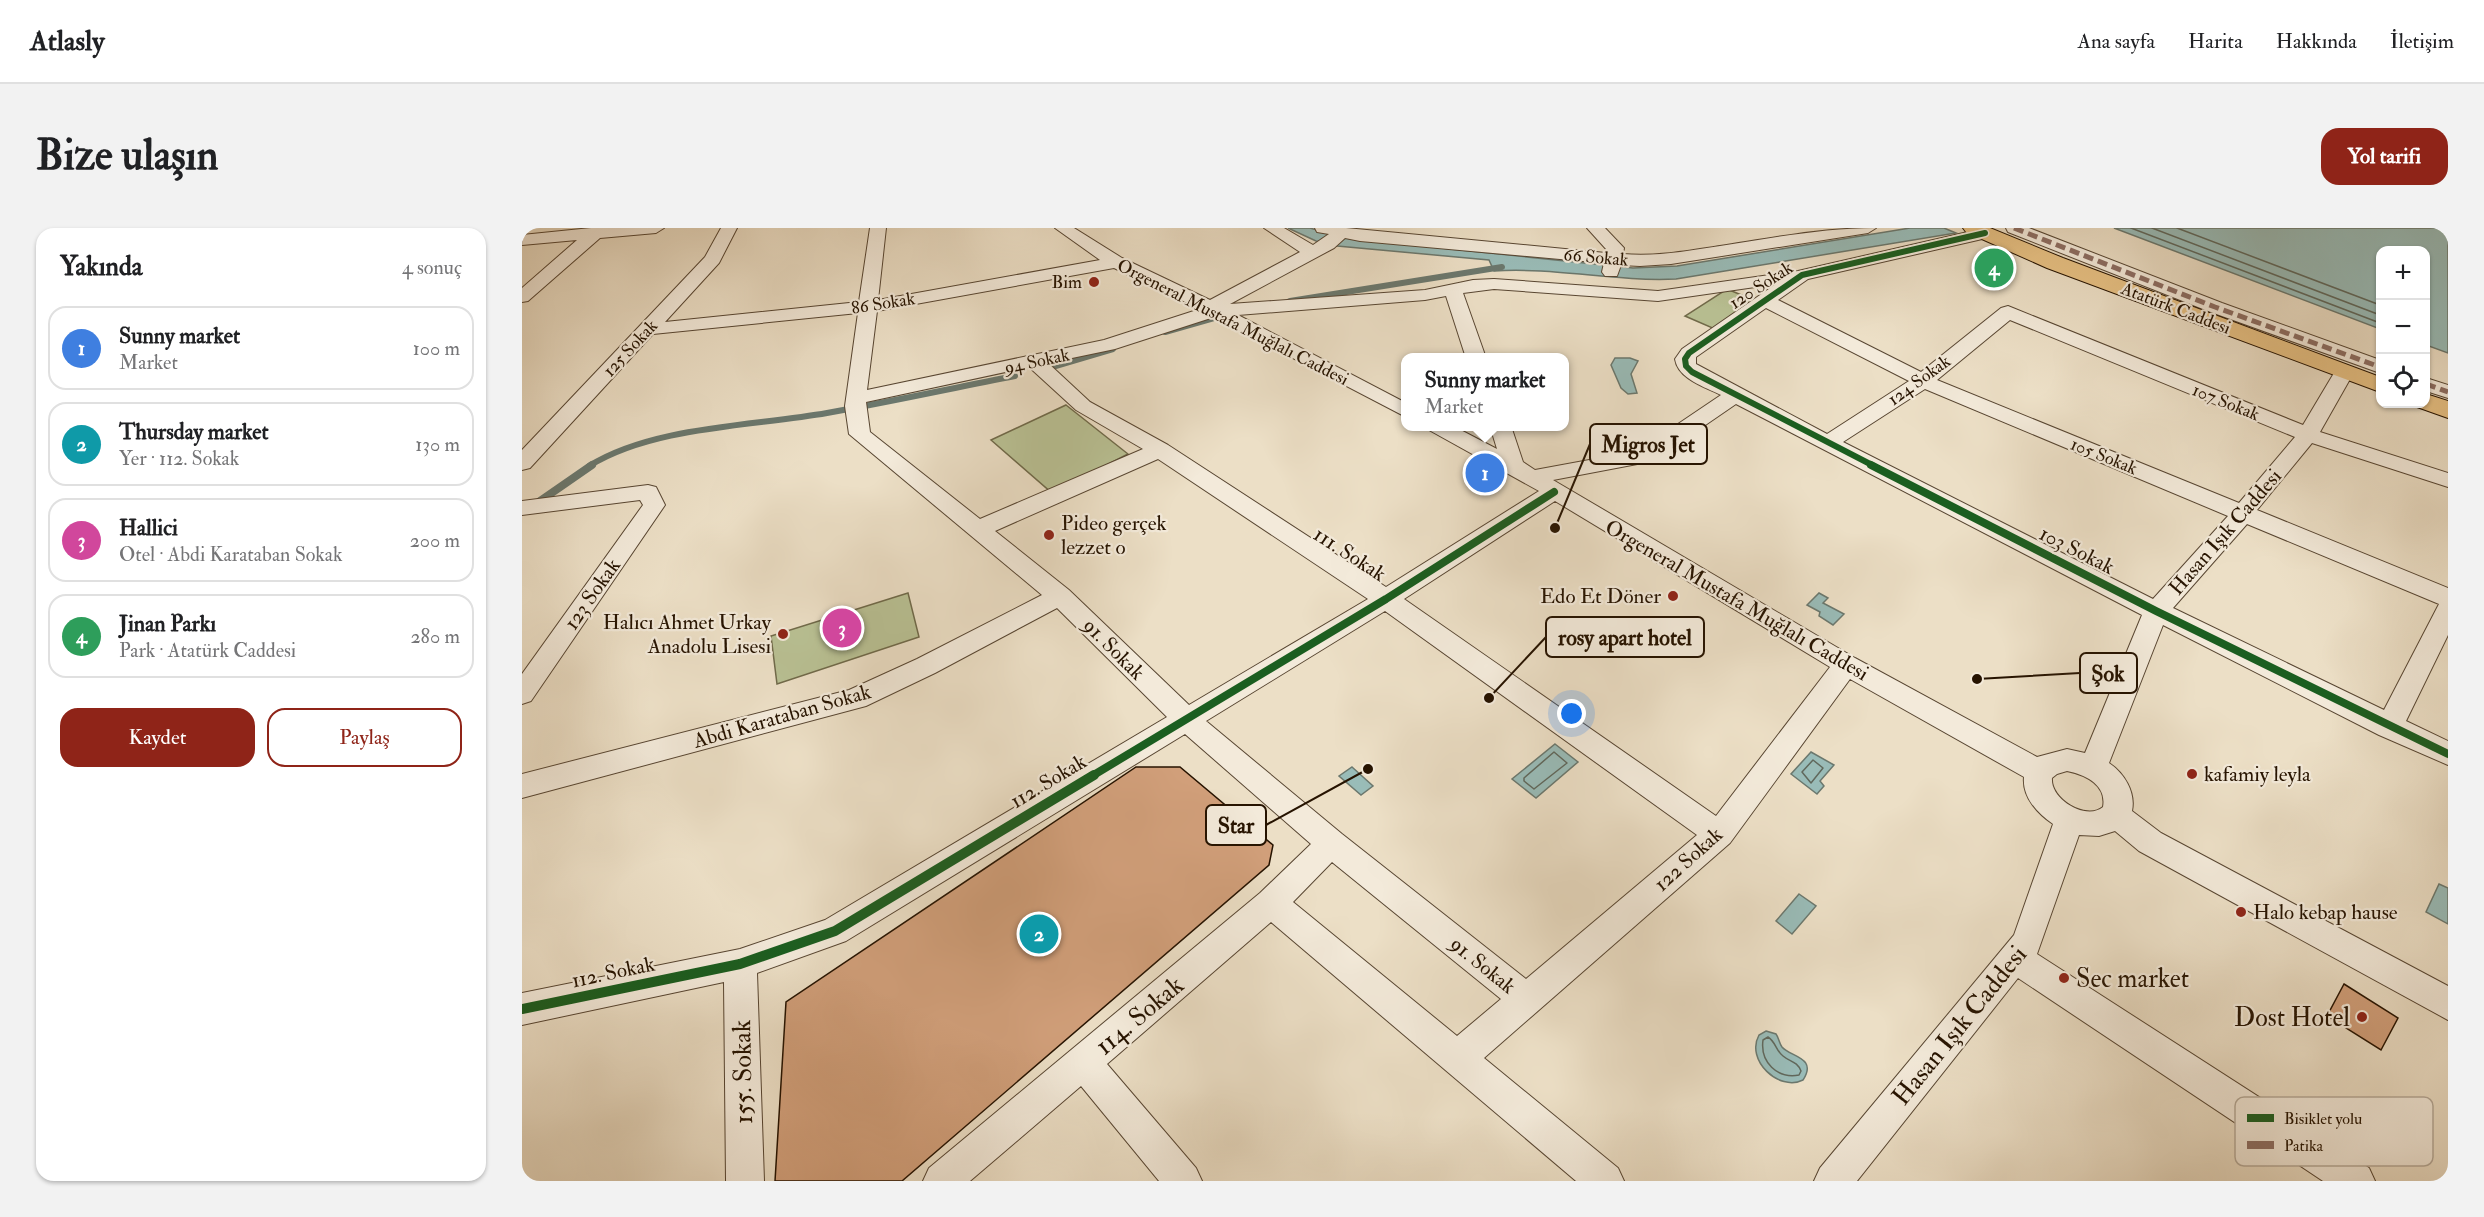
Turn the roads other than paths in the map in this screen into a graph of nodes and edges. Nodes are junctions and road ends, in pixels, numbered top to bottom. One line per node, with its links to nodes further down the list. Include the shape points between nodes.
1 (656, 228): 9 (street)
2 (729, 228): 22 (street, 125 Sokak, via 713,259)
3 (878, 228): 19 (street)
4 (1063, 228): 13 (street, Orgeneral Mustafa Muğlalı Caddesi)
5 (1272, 228): 11 (street)
6 (1595, 228): 14 (street, via 1615,248)
7 (1868, 228): 14 (street, 66 Sokak, via 1671,259)
8 (2014, 228): 25 (street)
9 (599, 230): 12 (street); 17 (street)
10 (1979, 230): 15 (street, 120 Sokak); 27 (main road, Atatürk Caddesi, via 2055,263)
11 (1328, 239): 14 (street, 66 Sokak); 20 (street)
12 (522, 240)
13 (1116, 262): 19 (street, 86 Sokak); 20 (street, Orgeneral Mustafa Muğlalı Caddesi)
14 (1611, 273): 15 (street, via 1658,296); 16 (street)
15 (1802, 275): 18 (street, 120 Sokak)
16 (1453, 290): 20 (street); 23 (street)
17 (522, 297)
18 (1766, 301): 26 (street, 120 Sokak, via 1689,353 1686,366); 28 (street, 105 Sokak)
19 (867, 307): 22 (street, 86 Sokak); 34 (street)
20 (1211, 309): 24 (street, 94 Sokak); 35 (street, Orgeneral Mustafa Muğlalı Caddesi)
21 (2008, 312): 28 (street, 124 Sokak); 39 (street, 107 Sokak)
22 (648, 328): 42 (street, 125 Sokak)
23 (1475, 353)
24 (1039, 366): 34 (street, 94 Sokak); 41 (street, 111. Sokak, via 1083,406)
25 (2376, 366)
26 (1692, 372): 32 (street, 103 Sokak)
27 (2344, 372): 29 (main road, Atatürk Caddesi); 39 (street, Hasan Işık Caddesi)
28 (1923, 381): 40 (street, 124 Sokak); 46 (street, 105 Sokak)
29 (2376, 384)
30 (2430, 385): 31 (street)
31 (2448, 392)
32 (1735, 395): 40 (street, 103 Sokak); 43 (street, via 1645,456)
33 (2430, 403): 36 (main road)
34 (856, 406): 47 (street, 91. Sokak, via 860,434)
35 (1401, 408)
36 (2448, 410)
37 (1445, 431): 43 (street, Orgeneral Mustafa Muğlalı Caddesi)
38 (1503, 431): 43 (street)
39 (2308, 435): 44 (street, 107 Sokak); 46 (street, Hasan Işık Caddesi)
40 (1827, 442): 52 (street, 103 Sokak)
41 (1160, 450): 47 (street); 50 (street, 111. Sokak)
42 (522, 463)
43 (1533, 479): 50 (street, 112. Sokak); 53 (street, Orgeneral Mustafa Muğlalı Caddesi)
44 (2448, 480)
45 (522, 508): 54 (street, 123 Sokak, via 648,492 654,505)
46 (2243, 513): 49 (street, 105 Sokak); 52 (street, Hasan Işık Caddesi)
47 (978, 529): 48 (street, 91. Sokak)
48 (1060, 596): 55 (street, 91. Sokak); 60 (street, Abdi Karataban Sokak, via 856,699)
49 (2448, 598)
50 (1386, 599): 55 (street, 112. Sokak); 63 (street, 111. Sokak)
51 (2448, 610): 56 (street)
52 (2156, 611): 56 (street, 103 Sokak); 58 (street, Hasan Işık Caddesi)
53 (1846, 665): 59 (street, Orgeneral Mustafa Muğlalı Caddesi); 63 (street, 122 Sokak)
54 (522, 694)
55 (1186, 719): 64 (street, 91. Sokak); 67 (street, 112. Sokak, via 835,931)
56 (2389, 727): 57 (street, 103 Sokak)
57 (2448, 754)
58 (2093, 768): 59 (street, via 2067,760 2044,765); 61 (street, via 2105,776 2119,797)
59 (2038, 772): 62 (street, via 2039,792 2056,812)
60 (522, 786)
61 (2116, 815): 62 (street, via 2097,824); 69 (street, via 2150,842)
62 (2069, 819): 66 (street, Hasan Işık Caddesi, via 2027,943)
63 (1719, 834): 68 (street, 122 Sokak)
64 (1331, 843): 65 (street, 114. Sokak); 68 (street, 91. Sokak)
65 (1271, 903): 71 (street); 72 (street, 114. Sokak)
66 (2015, 958): 73 (street); 79 (street, Hasan Işık Caddesi)
67 (740, 964): 70 (street, 112. Sokak); 75 (street, 155. Sokak)
68 (1526, 999): 71 (street, 122 Sokak)
69 (2448, 1004)
70 (522, 1009)
71 (1458, 1058): 78 (street)
72 (1083, 1062): 76 (street, 114. Sokak); 77 (street)
73 (2235, 1102)
74 (2333, 1166): 80 (street)
75 (744, 1181)
76 (942, 1181)
77 (1183, 1181)
78 (1605, 1181)
79 (1833, 1181)
80 (2356, 1181)

